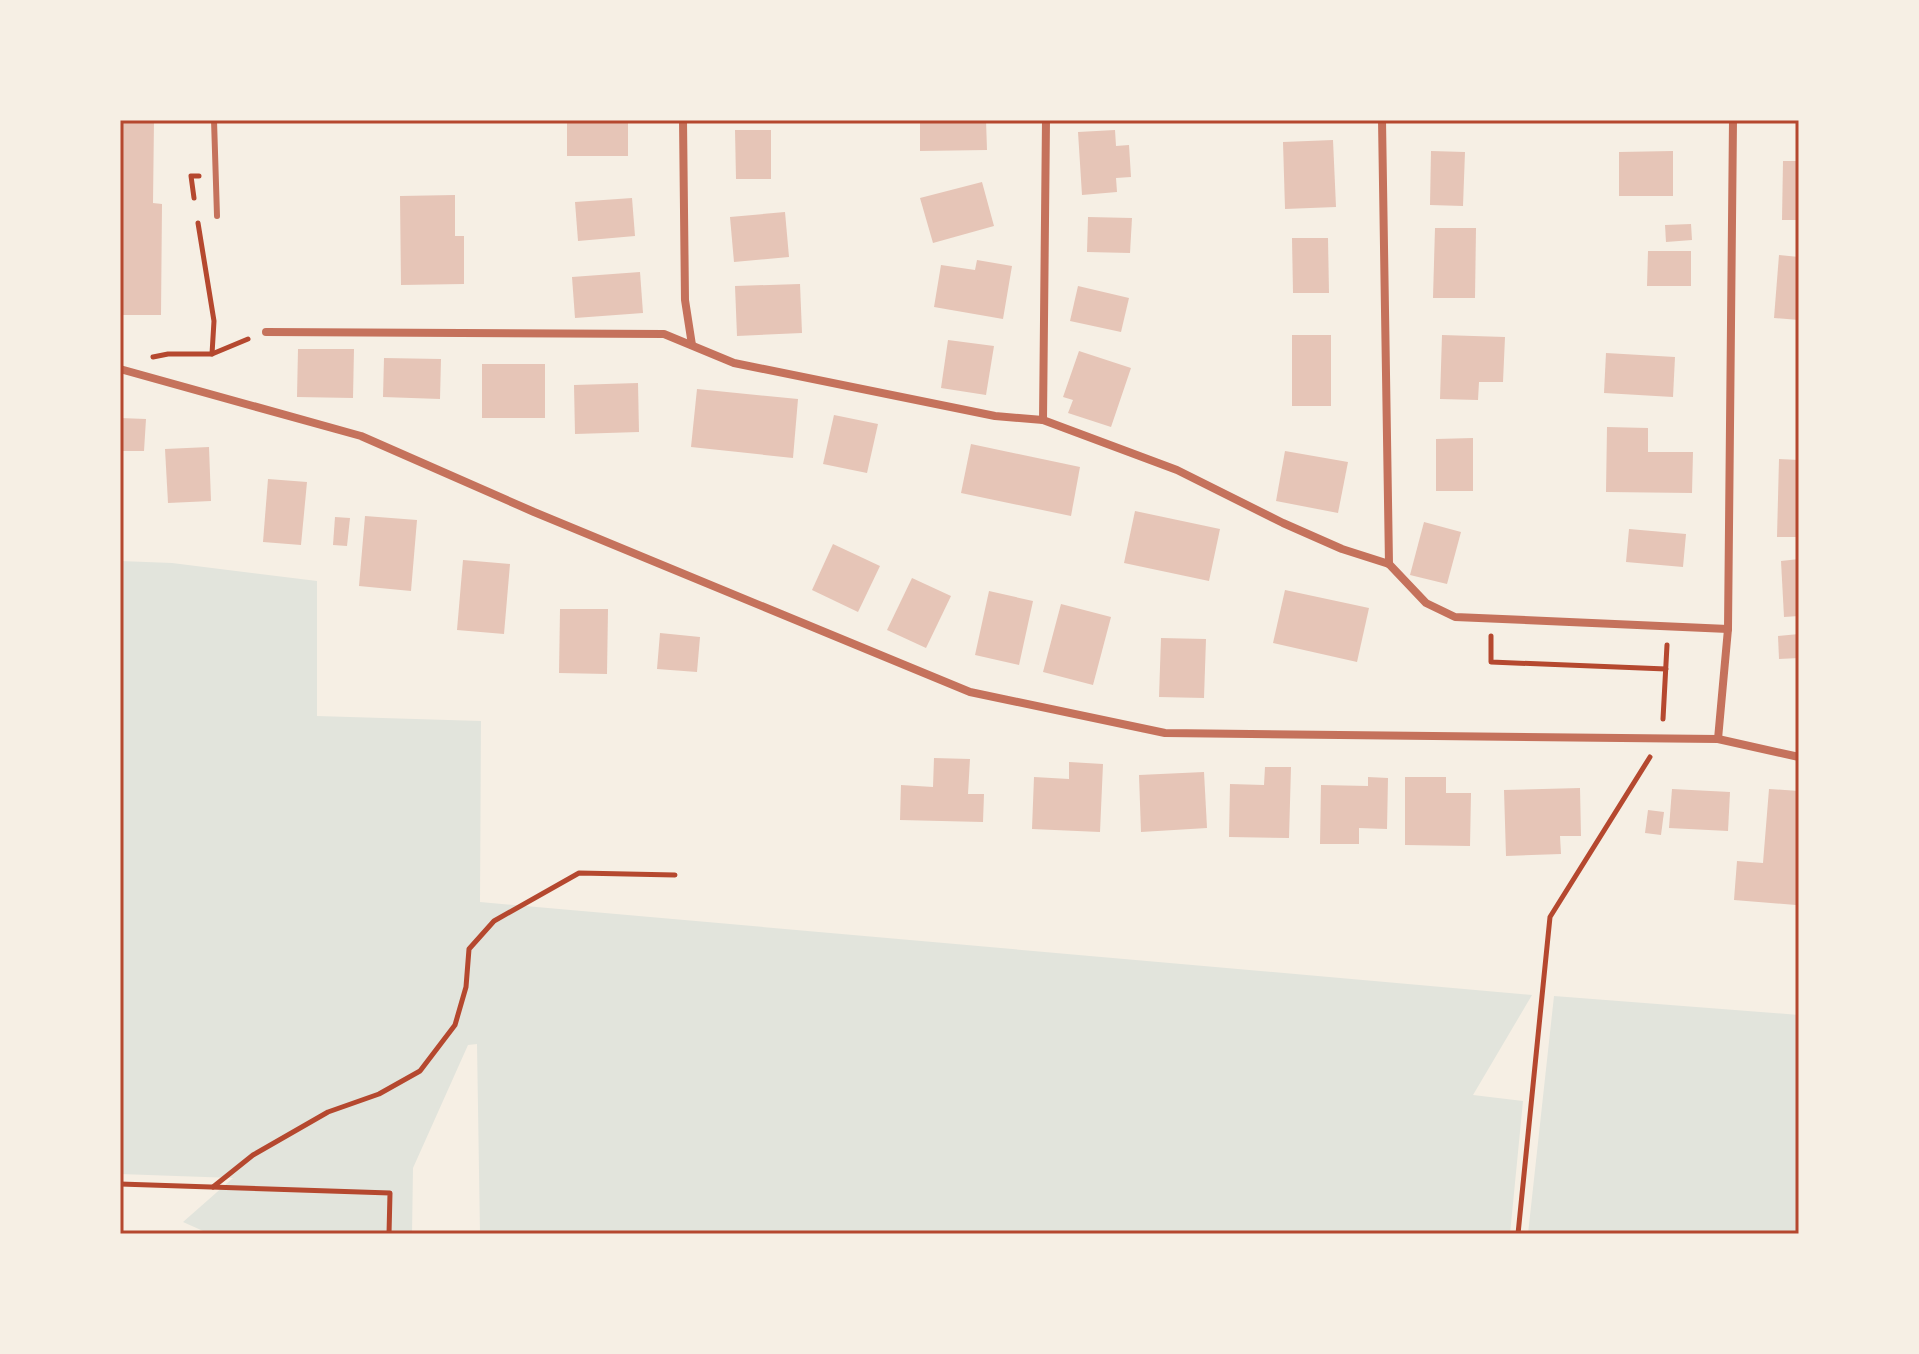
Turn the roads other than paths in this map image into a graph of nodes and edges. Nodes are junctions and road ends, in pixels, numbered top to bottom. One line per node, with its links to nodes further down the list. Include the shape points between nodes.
1 (214, 120): 6 (lane)
2 (683, 120): 8 (street, via 685,300)
3 (1046, 120): 10 (street)
4 (1382, 120): 11 (street)
5 (1733, 120): 12 (street)
6 (217, 216)
7 (266, 332): 8 (street, via 664,334)
8 (692, 345): 10 (street, via 734,363 995,416)
9 (120, 369): 13 (street, via 361,436 970,692 1165,733)
10 (1043, 420): 11 (street, via 1177,470 1283,523)
11 (1389, 564): 12 (street, via 1426,603 1455,617)
12 (1728, 629): 13 (street)
13 (1718, 739): 14 (street)
14 (1799, 757)

